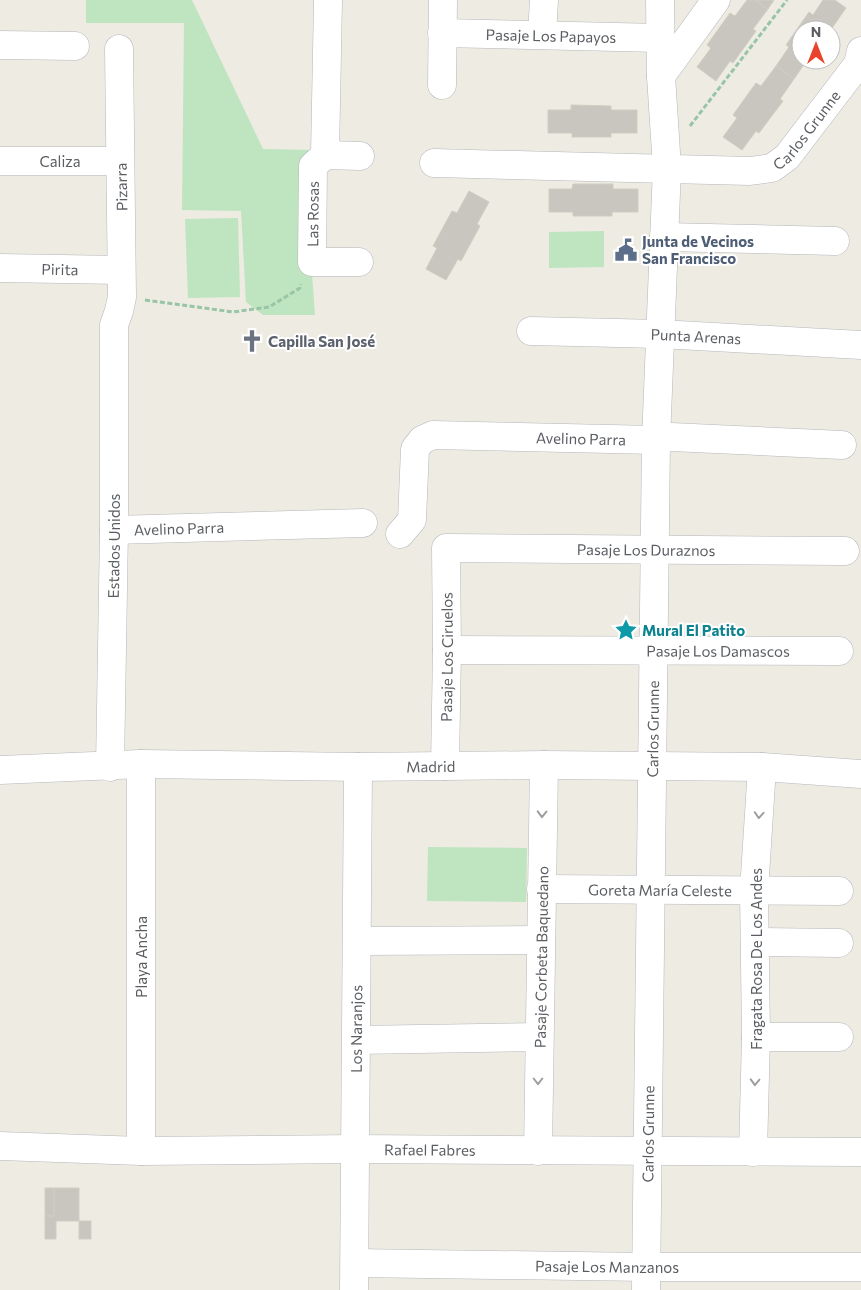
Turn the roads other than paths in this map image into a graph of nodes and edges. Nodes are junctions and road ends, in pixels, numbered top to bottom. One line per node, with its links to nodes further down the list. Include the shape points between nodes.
1 (328, 0): 15 (street)
2 (443, 0): 6 (street)
3 (544, 0): 7 (street)
4 (660, 0): 8 (street, Carlos Grunne)
5 (716, 0): 13 (street)
6 (442, 33): 7 (street, Pasaje Los Papayos); 14 (street)
7 (542, 36): 8 (street, Pasaje Los Papayos)
8 (660, 38): 13 (street, Carlos Grunne)
9 (0, 45): 10 (street)
10 (75, 46)
11 (119, 49): 18 (street, Pizarra)
12 (861, 52): 20 (street, Carlos Grunne, via 858,64 788,157 772,168 750,171)
13 (662, 76): 20 (street, Carlos Grunne)
14 (442, 85)
15 (325, 155): 16 (street); 23 (street, Las Rosas, via 313,166 312,262)
16 (360, 156)
17 (0, 161): 18 (street, Caliza)
18 (120, 161): 25 (street, Pizarra)
19 (434, 163): 20 (street, Carlos Grunne)
20 (667, 168): 21 (street, Carlos Grunne)
21 (664, 237): 22 (street); 28 (street, Carlos Grunne)
22 (835, 241)
23 (359, 262)
24 (0, 268): 25 (street, Pirita)
25 (121, 270): 26 (street, Pizarra, via 122,297)
26 (114, 325): 33 (street, Estados Unidos)
27 (531, 331): 28 (street, Punta Arenas)
28 (660, 334): 29 (street, Punta Arenas); 30 (street, Carlos Grunne)
29 (861, 345)
30 (656, 440): 31 (street, Avelino Parra, via 671,437); 34 (street, Avelino Parra, via 433,435 422,440 415,449 412,520); 36 (street, Carlos Grunne)
31 (842, 445)
32 (364, 523): 33 (street, Avelino Parra)
33 (114, 530): 43 (street, Estados Unidos)
34 (400, 534)
35 (446, 548): 36 (street, Pasaje Los Duraznos); 38 (street, Pasaje Los Ciruelos)
36 (654, 550): 37 (street, Pasaje Los Duraznos); 39 (street, Carlos Grunne)
37 (845, 551)
38 (447, 650): 39 (street, Pasaje Los Damascos); 44 (street, Pasaje Los Ciruelos)
39 (652, 651): 40 (street, Pasaje Los Damascos); 45 (street, Carlos Grunne)
40 (839, 651)
41 (141, 764): 43 (street, Madrid); 47 (street, Madrid); 64 (street, Playa Ancha)
42 (544, 765): 44 (street, Madrid); 45 (street, Madrid); 50 (street, Pasaje Corbeta Baquedano, one-way to 50)
43 (110, 766): 48 (street, Madrid)
44 (445, 766): 47 (street, Madrid)
45 (653, 766): 46 (street, Madrid); 51 (street, Carlos Grunne)
46 (762, 766): 49 (street, Madrid); 52 (street, Fragata Rosa De Los Andes, one-way to 52)
47 (358, 767): 55 (street, Los Naranjos)
48 (0, 770)
49 (861, 774)
50 (541, 888): 51 (street, Goreta María Celeste); 54 (street, Pasaje Corbeta Baquedano)
51 (651, 890): 52 (street, Goreta María Celeste); 66 (street, Carlos Grunne)
52 (754, 891): 53 (street, Goreta María Celeste); 56 (street, Fragata Rosa De Los Andes)
53 (839, 891)
54 (541, 940): 55 (street); 58 (street, Pasaje Corbeta Baquedano)
55 (357, 941): 61 (street, Los Naranjos)
56 (755, 942): 57 (street); 59 (street, Fragata Rosa De Los Andes)
57 (839, 943)
58 (539, 1037): 61 (street); 65 (street, Pasaje Corbeta Baquedano, one-way to 65)
59 (756, 1037): 60 (street); 67 (street, Fragata Rosa De Los Andes, one-way to 67)
60 (838, 1037)
61 (357, 1040): 63 (street, Los Naranjos)
62 (0, 1146): 64 (street, Rafael Fabres)
63 (355, 1149): 64 (street, Rafael Fabres); 65 (street, Rafael Fabres); 69 (street, Los Naranjos)
64 (141, 1151)
65 (538, 1151): 66 (street, Rafael Fabres)
66 (648, 1151): 67 (street, Rafael Fabres); 71 (street, Carlos Grunne)
67 (752, 1152): 68 (street, Rafael Fabres)
68 (861, 1152)
69 (355, 1263): 71 (street, Pasaje Los Manzanos); 72 (street, Los Naranjos)
70 (861, 1267): 71 (street, Pasaje Los Manzanos)
71 (646, 1278)
72 (354, 1290)

